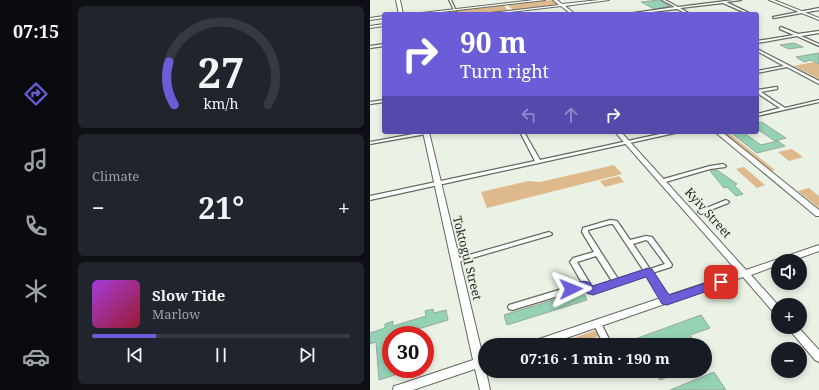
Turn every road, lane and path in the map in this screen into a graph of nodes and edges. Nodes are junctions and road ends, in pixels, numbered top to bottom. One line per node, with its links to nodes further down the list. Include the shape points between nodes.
1 (398, 0): 16 (main road)
2 (450, 0): 14 (street)
3 (501, 0): 11 (main road)
4 (543, 0): 11 (main road)
5 (555, 0): 12 (main road)
6 (607, 0): 12 (main road)
7 (663, 0): 13 (street)
8 (740, 0): 10 (street)
9 (771, 0): 23 (main road)
10 (723, 2): 13 (street); 22 (street)
11 (505, 4): 14 (main road); 18 (main road)
12 (562, 5): 18 (main road); 19 (main road)
13 (678, 8): 20 (street); 21 (street)
14 (455, 10): 17 (main road)
15 (819, 10): 23 (street)
16 (401, 12)
17 (435, 12)
18 (512, 12)
19 (571, 12)
20 (645, 12)
21 (686, 12)
22 (746, 12)
23 (802, 12): 24 (street); 26 (main road)
24 (774, 16)
25 (382, 17): 27 (main road)
26 (819, 18)
27 (370, 19)
28 (382, 25): 29 (main road)
29 (370, 27)
30 (782, 28): 32 (street)
31 (819, 32): 32 (street)
32 (798, 36): 33 (street); 34 (street)
33 (759, 42)
34 (819, 44)
35 (382, 45): 36 (street)
36 (370, 47)
37 (759, 51): 38 (street)
38 (787, 66): 39 (street); 40 (street)
39 (759, 72)
40 (819, 83)
41 (776, 88): 42 (street)
42 (759, 91)
43 (759, 92): 47 (street)
44 (382, 101): 46 (street)
45 (819, 101): 47 (street)
46 (370, 103)
47 (784, 109): 48 (street)
48 (759, 115)
49 (416, 134): 56 (street)
50 (426, 134): 60 (main road, Toktogul Street)
51 (523, 134): 57 (street)
52 (620, 134): 55 (main road, Kyiv Street)
53 (665, 134): 55 (street)
54 (720, 134): 64 (main road)
55 (627, 142): 57 (street); 59 (main road, Kyiv Street)
56 (370, 143)
57 (538, 162): 60 (street)
58 (723, 166): 59 (street)
59 (662, 181): 73 (main road, Kyiv Street)
60 (436, 183): 61 (street); 70 (main road, Toktogul Street)
61 (370, 198)
62 (726, 202): 63 (street)
63 (701, 212)
64 (819, 214)
65 (549, 234): 70 (street)
66 (629, 243): 68 (street, via 613,221 588,227 585,232); 72 (street); 72 (street, via 650,239 669,263 666,267)
67 (819, 248): 69 (main road)
68 (597, 253): 74 (street); 75 (street, via 573,262)
69 (802, 254)
70 (455, 261): 83 (main road, Toktogul Street)
71 (771, 265): 73 (main road)
72 (648, 272): 74 (street); 76 (street)
73 (745, 274): 76 (main road); 77 (main road, Kyiv Street)
74 (616, 282): 75 (street, via 593,290)
75 (586, 285): 78 (street)
76 (667, 300): 79 (main road)
77 (771, 304)
78 (512, 307)
79 (597, 323): 81 (main road); 82 (street)
80 (798, 334): 84 (main road)
81 (553, 338)
82 (604, 338)
83 (478, 347)
84 (819, 357)
85 (478, 363): 87 (main road)
86 (484, 378): 88 (main road, Toktogul Street)
87 (398, 390)
88 (485, 390)

